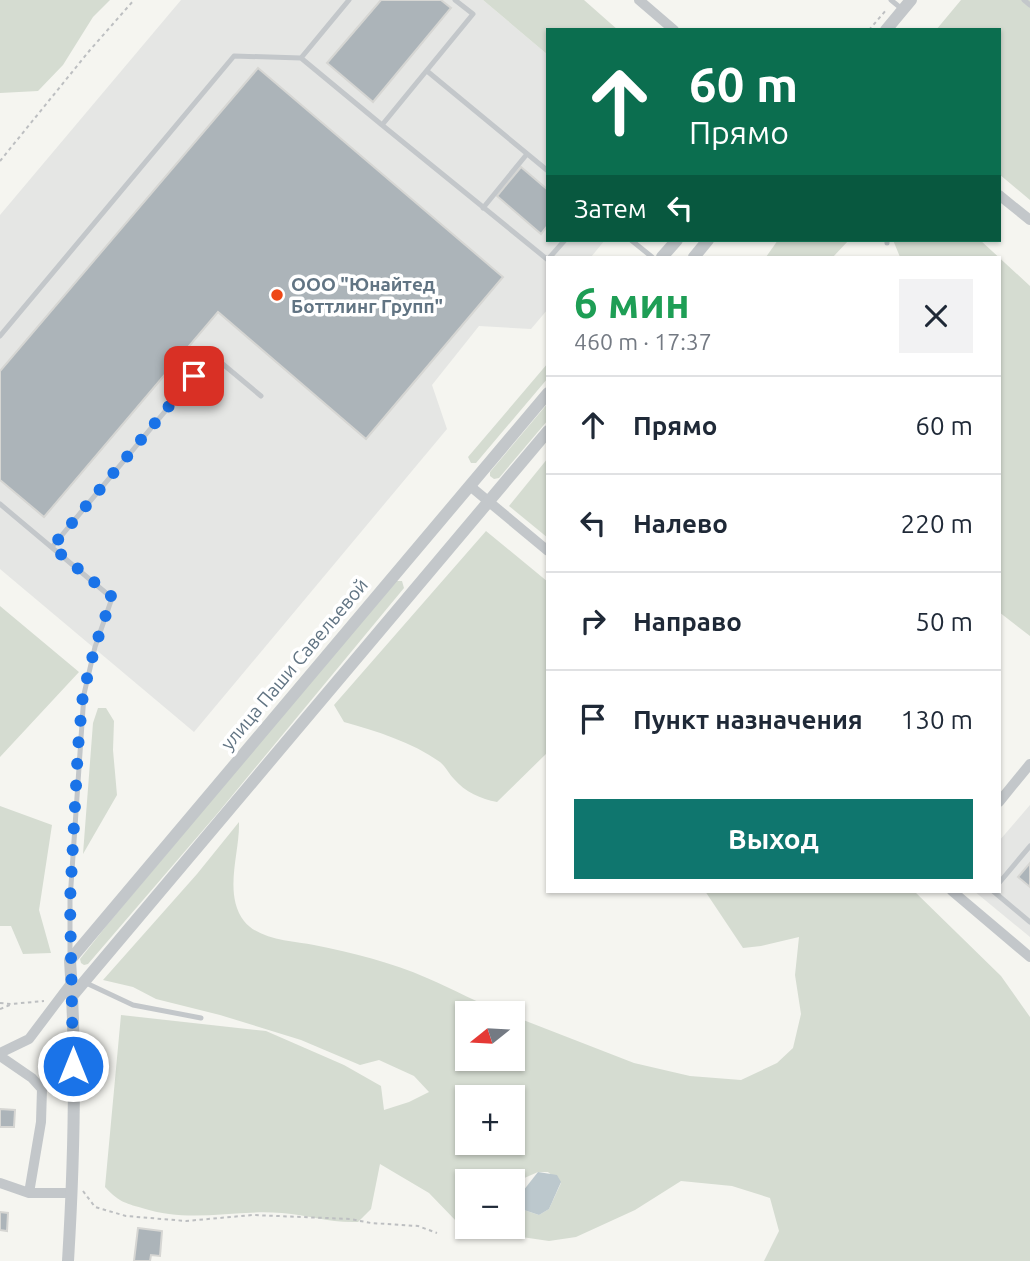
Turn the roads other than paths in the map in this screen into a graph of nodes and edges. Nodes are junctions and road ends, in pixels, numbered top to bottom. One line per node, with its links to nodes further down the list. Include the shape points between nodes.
1 (349, 0): 9 (lane)
2 (456, 0): 10 (lane, via 473,14)
3 (639, 0): 7 (street)
4 (1024, 0): 6 (lane)
5 (899, 3): 8 (street)
6 (1030, 5)
7 (672, 28)
8 (887, 28)
9 (301, 58): 11 (lane); 26 (lane, via 234,56)
10 (427, 71): 11 (lane); 12 (lane)
11 (382, 125): 15 (lane)
12 (527, 154): 13 (lane); 15 (lane)
13 (546, 169)
14 (1001, 197): 16 (street)
15 (482, 208): 25 (lane)
16 (1030, 220)
17 (563, 242): 21 (lane)
18 (633, 242): 22 (lane)
19 (675, 242): 23 (street)
20 (706, 242): 24 (street)
21 (552, 256)
22 (651, 256)
23 (663, 256)
24 (695, 256)
25 (546, 257)
26 (0, 336)
27 (546, 395): 30 (street, улица Паши Савельевой)
28 (261, 396): 33 (lane, via 212,355)
29 (546, 432): 31 (street)
30 (470, 486): 31 (street); 43 (street, улица Паши Савельевой)
31 (488, 501): 34 (street); 44 (street)
32 (0, 504): 33 (lane)
33 (52, 547): 43 (lane, via 112,597 83,694)
34 (546, 549)
35 (1030, 764): 36 (street)
36 (1001, 800)
37 (1030, 846): 38 (lane)
38 (1001, 881)
39 (954, 893): 42 (street)
40 (995, 893): 41 (lane)
41 (1030, 922)
42 (1030, 957)
43 (70, 960): 44 (street)
44 (76, 986): 45 (lane, via 133,1005); 46 (street, via 29,1039); 49 (street)
45 (201, 1017)
46 (0, 1055): 48 (street, via 42,1089)
47 (0, 1183): 48 (street)
48 (29, 1193): 49 (street)
49 (72, 1194): 50 (street)
50 (68, 1261)

